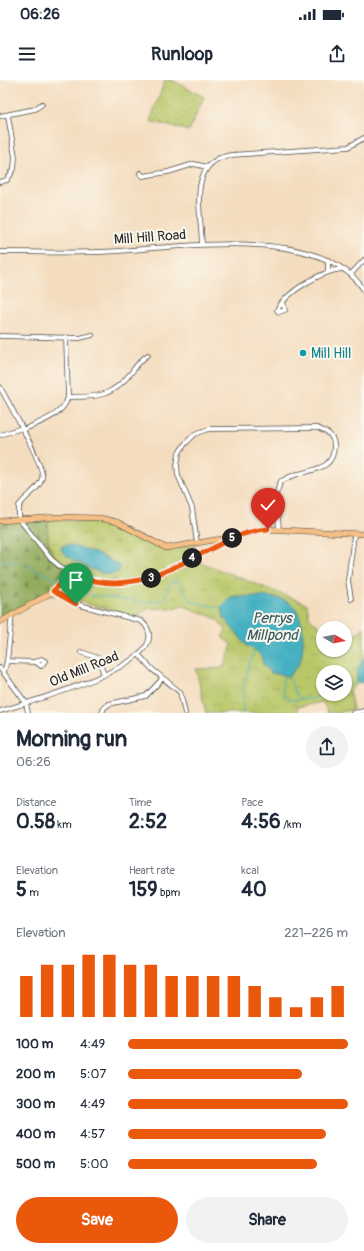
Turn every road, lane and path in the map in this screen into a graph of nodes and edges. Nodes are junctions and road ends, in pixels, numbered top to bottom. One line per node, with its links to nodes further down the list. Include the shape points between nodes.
1 (42, 104): 3 (street, via 35,109)
2 (0, 116): 3 (street)
3 (8, 116): 7 (street, via 15,157 14,169 7,180)
4 (364, 138): 5 (street, via 348,147 221,156)
5 (207, 167): 6 (street, via 194,164 168,172 143,176); 8 (street, Mill Hill Road, via 202,173 200,191)
6 (140, 173)
7 (0, 182)
8 (202, 244): 9 (street, Mill Hill Road, via 97,252); 10 (street, via 260,245)
9 (0, 252)
10 (328, 260): 12 (street); 13 (street)
11 (364, 260): 14 (street)
12 (343, 268): 13 (street); 14 (street)
13 (328, 272): 16 (street, via 292,292)
14 (351, 274): 15 (street)
15 (364, 290)
16 (284, 302)
17 (92, 335): 19 (street, via 80,338)
18 (0, 336): 19 (street)
19 (66, 337): 22 (street)
20 (148, 355): 22 (street, via 113,391 96,397)
21 (0, 387): 23 (street)
22 (68, 397): 23 (street, via 60,411)
23 (22, 429): 24 (street); 25 (street, via 43,475 38,485 19,505)
24 (0, 435)
25 (19, 519): 26 (main road); 31 (main road, via 100,518 117,522 166,548); 32 (street)
26 (0, 521)
27 (279, 529): 29 (main road); 30 (main road, via 263,529); 31 (street, via 276,494 281,481 296,474 320,469 330,462 334,452 334,441 328,432 317,428 209,429 195,434 184,444 176,465 192,508)
28 (364, 534): 29 (main road)
29 (354, 535): 34 (street, via 348,580)
30 (232, 537): 31 (main road); 32 (main road, via 159,575 139,582 115,583)
31 (197, 543)
32 (66, 574): 33 (main road)
33 (54, 590): 35 (main road); 38 (street, Old Mill Road, via 72,602 143,622 149,638)
34 (351, 599)
35 (12, 614): 36 (main road); 39 (street)
36 (0, 622)
37 (81, 652): 43 (street, via 98,658)
38 (139, 655): 43 (street, Old Mill Road); 44 (street)
39 (7, 660): 40 (street); 42 (street)
40 (36, 662)
41 (0, 668): 42 (street)
42 (4, 672): 45 (street)
43 (104, 675): 45 (street, Old Mill Road)
44 (163, 678): 49 (street, via 146,696 108,704); 50 (street, via 180,692)
45 (26, 703): 46 (street, Old Mill Road); 48 (street)
46 (0, 711)
47 (364, 711): 51 (street)
48 (28, 713)
49 (102, 713)
50 (185, 713)
51 (353, 713)

